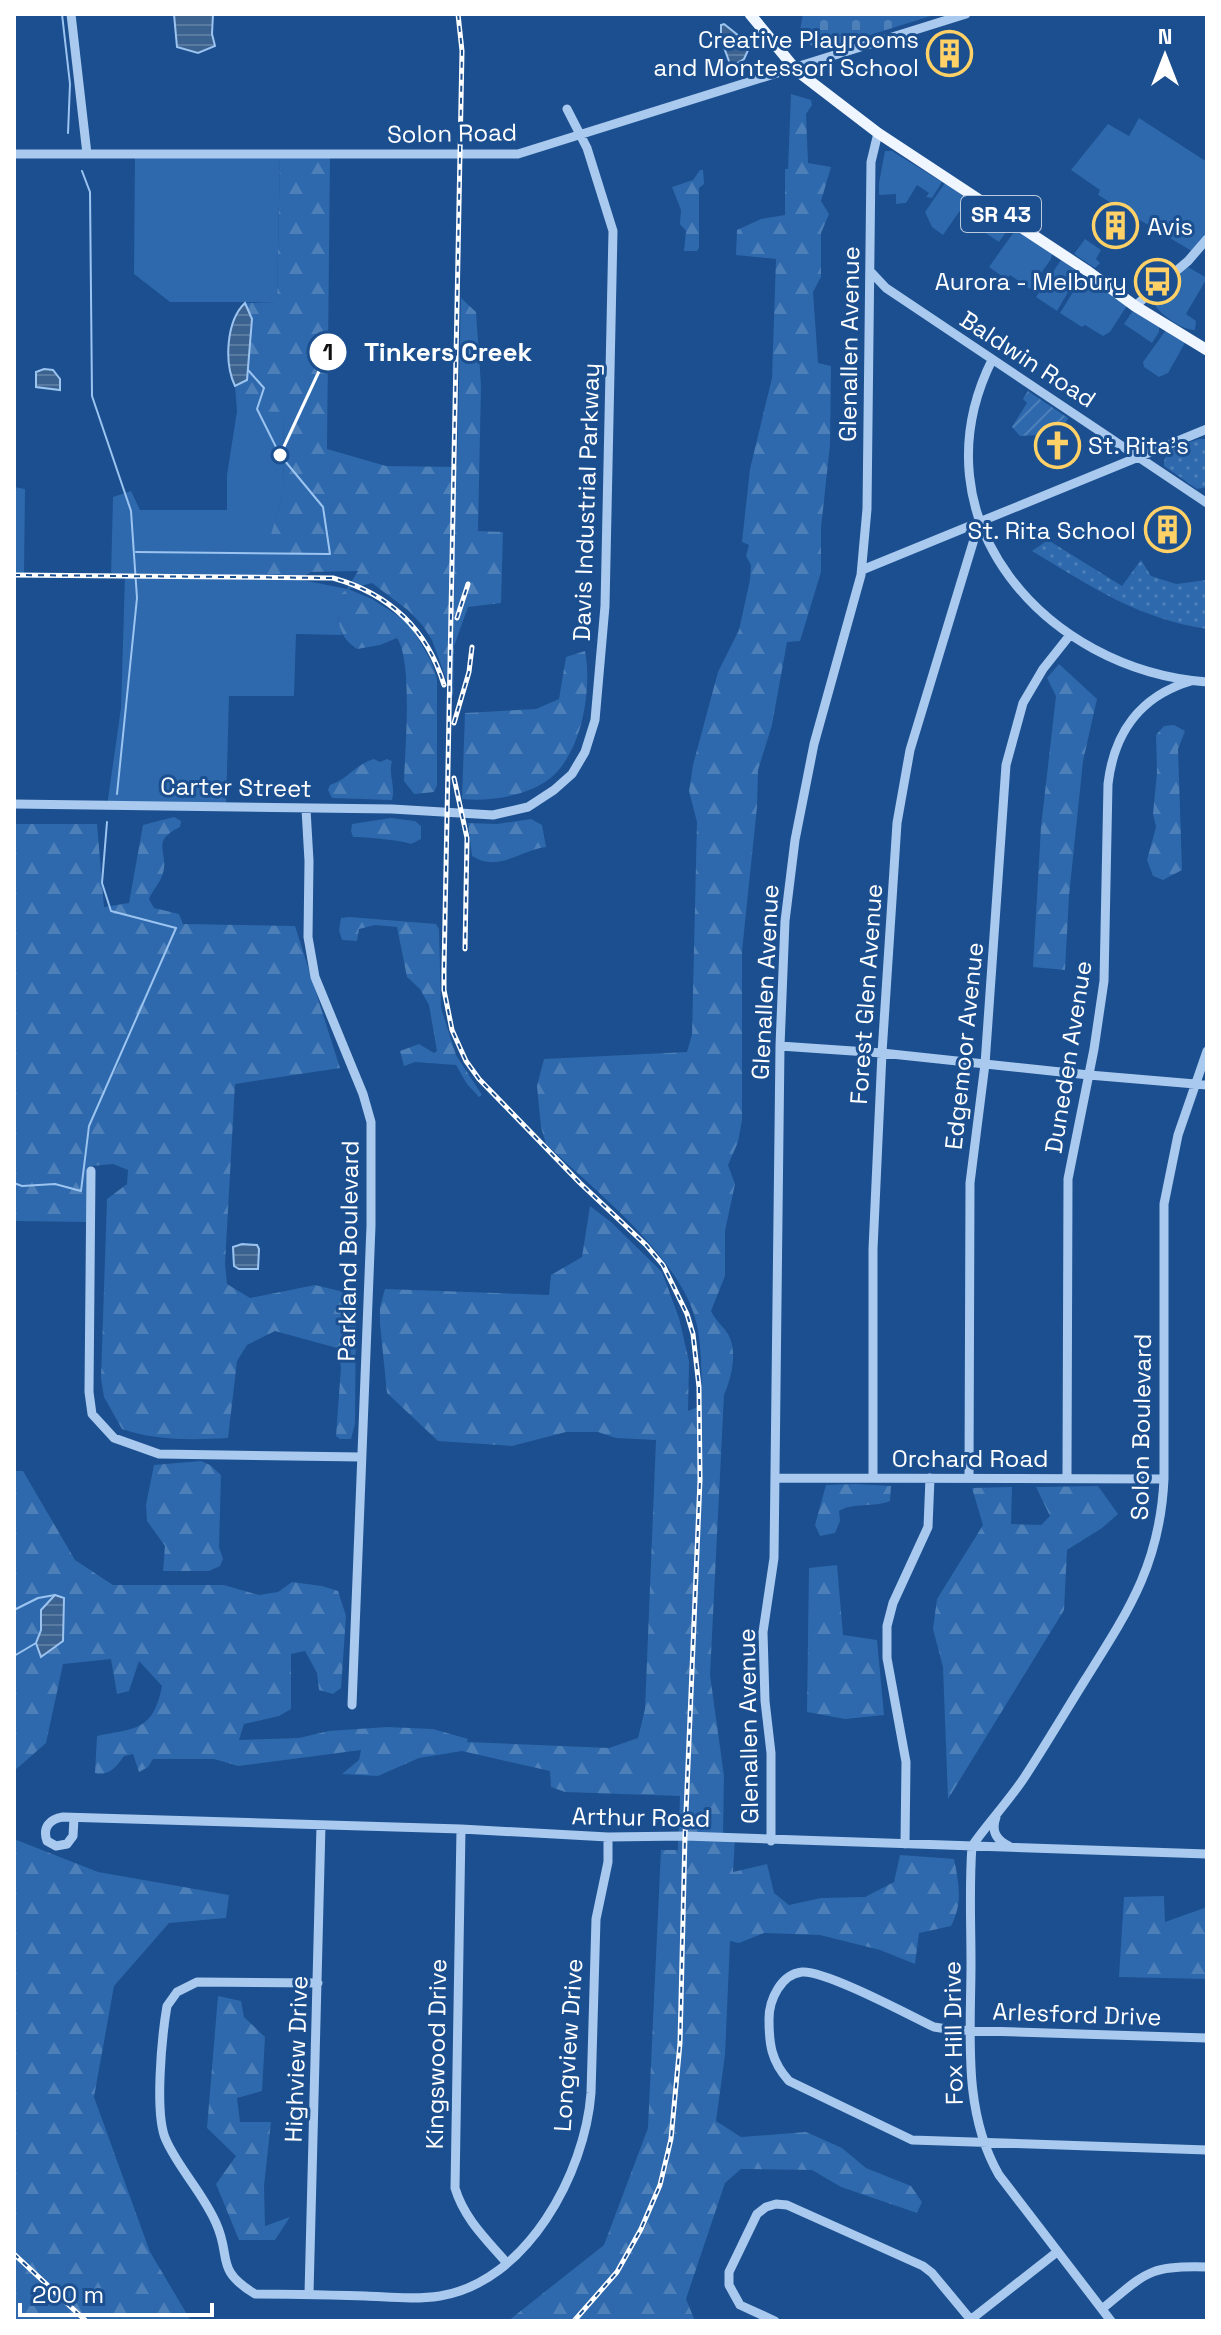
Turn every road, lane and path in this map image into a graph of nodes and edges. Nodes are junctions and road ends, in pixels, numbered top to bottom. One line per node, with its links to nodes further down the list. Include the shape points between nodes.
1 (71, 14): 9 (street)
2 (750, 14): 4 (main road, SR 43)
3 (966, 14): 4 (street, Solon Road)
4 (793, 67): 6 (main road, SR 43); 7 (street, Solon Road)
5 (567, 109): 7 (street, Davis Industrial Parkway)
6 (878, 133): 11 (street, Glenallen Avenue, via 871,162); 12 (main road, SR 43)
7 (582, 136): 9 (street, Solon Road, via 518,154); 25 (street, Davis Industrial Parkway, via 613,231 605,606 595,720 585,752 554,790 528,807 493,815)
8 (14, 154): 9 (street, Solon Road)
9 (87, 154)
10 (1207, 239): 12 (street)
11 (870, 271): 14 (street, Baldwin Road, via 886,288); 19 (street, Glenallen Avenue)
12 (1135, 306): 13 (main road, SR 43)
13 (1207, 350)
14 (992, 360): 16 (street, Baldwin Road); 18 (street, via 968,432 967,464)
15 (1207, 429): 16 (street)
16 (1141, 457): 17 (street, Baldwin Road); 18 (street)
17 (1207, 503)
18 (979, 523): 19 (street); 20 (street, via 1019,587); 28 (street, Forest Glen Avenue, via 903,783)
19 (862, 570): 26 (street, Glenallen Avenue, via 814,744 795,840 785,921)
20 (1070, 635): 21 (street, via 1130,667); 29 (street, Edgemoor Avenue, via 1023,703 1006,765)
21 (1191, 681): 22 (street); 30 (street, Duneden Avenue, via 1174,686 1137,714 1111,758 1104,981)
22 (1207, 682)
23 (14, 804): 24 (street, Carter Street)
24 (306, 809): 25 (street, Carter Street); 33 (street, Parkland Boulevard, via 308,937 315,977 371,1122)
25 (458, 812)
26 (780, 1046): 28 (street); 36 (street, Glenallen Avenue)
27 (1207, 1051): 31 (street, Solon Boulevard)
28 (882, 1053): 29 (street); 37 (street, Forest Glen Avenue, via 873,1249)
29 (985, 1064): 30 (street); 34 (street, Edgemoor Avenue, via 970,1183)
30 (1089, 1075): 31 (street); 35 (street, Duneden Avenue, via 1068,1179)
31 (1202, 1084): 39 (street, Solon Boulevard, via 1178,1135 1164,1204)
32 (91, 1171): 33 (street, via 89,1392 92,1414 114,1438 159,1454)
33 (361, 1457): 40 (street, Parkland Boulevard)
34 (969, 1477): 35 (street, Orchard Road); 38 (street, Orchard Road)
35 (1067, 1477): 39 (street, Orchard Road)
36 (776, 1478): 37 (street, Orchard Road); 46 (street, Glenallen Avenue, via 774,1558 763,1632)
37 (873, 1478): 38 (street, Orchard Road)
38 (930, 1478): 47 (street, via 928,1527 887,1626 887,1658 906,1762)
39 (1164, 1479): 41 (street, Solon Boulevard, via 1158,1537 1134,1601)
40 (352, 1705)
41 (997, 1813): 48 (street, Solon Boulevard); 49 (street, via 994,1833)
42 (74, 1818): 43 (street, Arthur Road)
43 (321, 1825): 44 (street, Arthur Road); 51 (street, Highview Drive)
44 (461, 1829): 45 (street, Arthur Road); 57 (street, Kingswood Drive, via 455,2188 469,2220)
45 (608, 1837): 46 (street, Arthur Road); 57 (street, Longview Drive, via 596,1919 589,2119 562,2196)
46 (771, 1841): 47 (street, Arthur Road)
47 (905, 1844): 48 (street, Arthur Road)
48 (972, 1846): 49 (street, Arthur Road); 52 (street, Fox Hill Drive)
49 (1016, 1849): 50 (street, Arthur Road)
50 (1207, 1854)
51 (318, 1983): 59 (street, Highview Drive); 59 (street, Longview Drive, via 197,1982 177,1992 167,2006 162,2061 164,2136 218,2226 230,2274 255,2294)
52 (971, 2031): 53 (street, Arlesford Drive); 54 (street, Fox Hill Drive, via 972,2094); 54 (street, Arlesford Drive, via 934,2027 825,1976 803,1972 791,1976 769,2008 769,2048 789,2081 912,2140)
53 (1207, 2038)
54 (984, 2143): 55 (street); 56 (street, Fox Hill Drive, via 999,2175)
55 (1207, 2150)
56 (1057, 2252): 60 (street, Fox Hill Drive); 61 (street)
57 (506, 2262): 59 (street, Longview Drive, via 466,2288 441,2296)
58 (1207, 2267): 60 (street, via 1156,2269)
59 (309, 2294)
60 (1102, 2309): 63 (street, Fox Hill Drive)
61 (970, 2320): 62 (street, via 923,2266 776,2204 757,2214 729,2272 729,2285 740,2305)
62 (775, 2321)
63 (1111, 2321)

